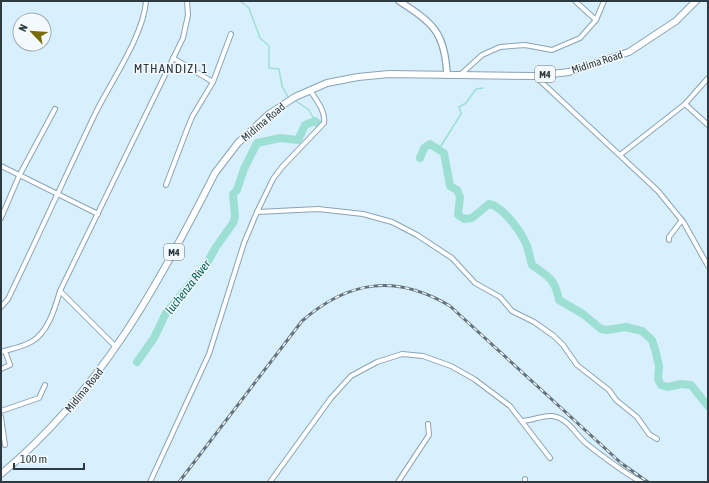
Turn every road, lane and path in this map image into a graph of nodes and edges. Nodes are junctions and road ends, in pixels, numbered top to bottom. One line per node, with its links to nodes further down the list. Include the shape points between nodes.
1 (146, 1): 23 (street, via 137,34 95,114)
2 (187, 1): 9 (street, via 186,26)
3 (399, 1): 10 (street, via 435,29 446,55)
4 (576, 1): 7 (street)
5 (604, 1): 7 (street)
6 (696, 1): 12 (main road, Midima Road / M4, via 676,21 630,52 570,72)
7 (596, 20): 11 (street, via 580,38 552,50 518,44 490,50)
8 (231, 34): 14 (street)
9 (173, 58): 14 (street); 25 (street)
10 (447, 75): 11 (main road, Midima Road / M4); 15 (main road, Midima Road / M4, via 358,76)
11 (460, 75): 12 (main road, Midima Road / M4)
12 (534, 76): 19 (street)
13 (708, 78): 16 (street)
14 (214, 82): 22 (street, via 190,122)
15 (310, 90): 24 (street, via 323,112 324,122 273,179); 32 (main road, Midima Road / M4, via 269,114 225,158 154,290)
16 (685, 104): 18 (street); 19 (street)
17 (55, 109): 21 (street)
18 (708, 125)
19 (620, 155): 27 (street, via 658,191)
20 (1, 166): 21 (street)
21 (19, 176): 23 (street); 26 (street)
22 (166, 185)
23 (58, 195): 25 (street); 31 (street, via 8,299)
24 (257, 212): 40 (street, via 318,209 364,214 392,222 417,235 452,258 475,283 500,297 512,311 554,336 577,365 609,390 616,400 637,417 649,434); 44 (street, via 244,243 209,354)
25 (98, 214): 30 (street)
26 (1, 218)
27 (682, 220): 28 (street); 29 (street)
28 (669, 240)
29 (708, 266)
30 (60, 291): 32 (street); 33 (street, via 53,313 41,333 33,341)
31 (1, 307)
32 (117, 348): 43 (main road, Midima Road / M4, via 64,415)
33 (3, 351): 34 (street, via 10,365)
34 (1, 369)
35 (45, 385): 36 (street, via 39,398)
36 (1, 411)
37 (1, 416): 41 (street)
38 (522, 421): 42 (street); 45 (street, via 510,406 474,378 423,356 402,354 377,362 351,376 331,398); 47 (street, via 554,416 574,429 586,444)
39 (428, 424): 46 (street, via 429,435)
40 (658, 439)
41 (5, 445)
42 (550, 458)
43 (1, 474)
44 (150, 482)
45 (270, 482)
46 (398, 482)
47 (642, 482)

